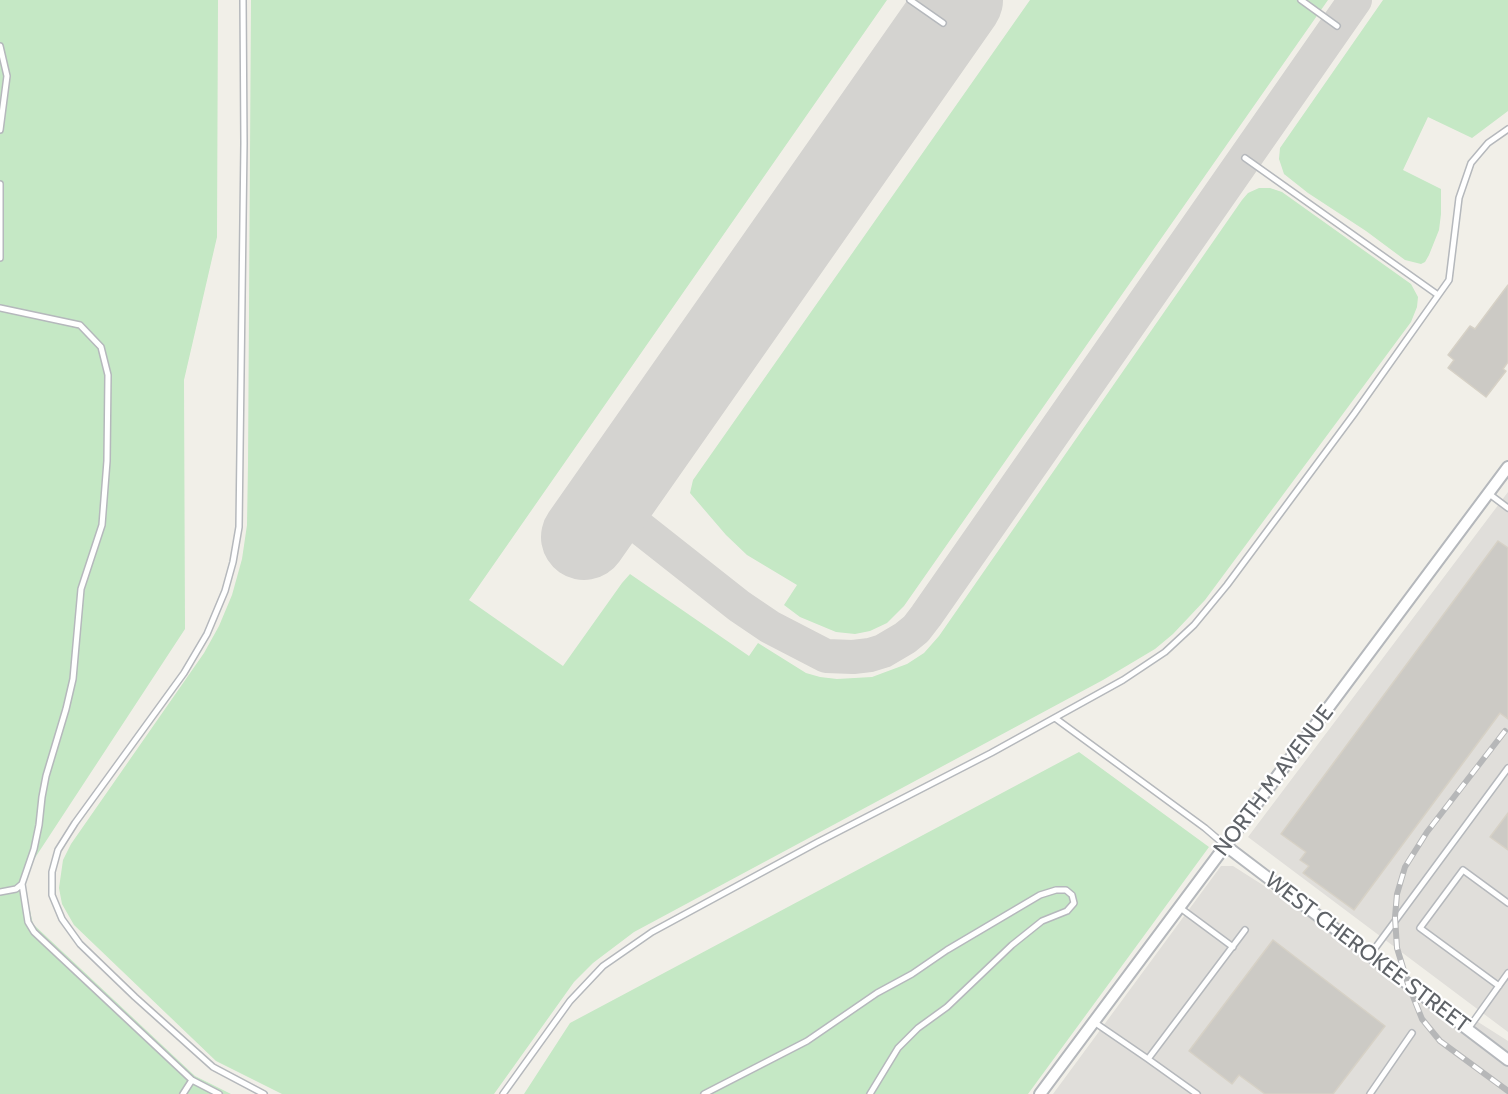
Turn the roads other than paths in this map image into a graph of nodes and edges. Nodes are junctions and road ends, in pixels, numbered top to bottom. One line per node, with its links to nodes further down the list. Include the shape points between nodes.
1 (243, 0): 37 (lane, via 239,527 233,562 207,633 184,673 58,850 52,872 52,895 62,920 80,944 135,997 213,1067)
2 (910, 0): 4 (lane)
3 (1301, 0): 5 (lane)
4 (943, 23)
5 (1337, 26)
6 (0, 46): 8 (lane, via 7,76)
7 (1508, 129): 12 (lane, via 1488,143 1471,163 1459,198 1449,280)
8 (0, 130)
9 (1245, 159): 12 (lane)
10 (0, 184): 11 (lane)
11 (0, 258)
12 (1438, 295): 17 (lane, via 1340,433 1194,625 1165,652 1123,680)
13 (0, 308): 20 (lane, via 80,325 101,347 108,375 102,525 81,589 73,679 46,776 34,849)
14 (1508, 466): 15 (street, NORTH M AVENUE)
15 (1488, 493): 16 (lane); 19 (street, NORTH M AVENUE)
16 (1508, 508)
17 (1054, 718): 19 (lane); 38 (lane, via 644,937 603,966 570,1001)
18 (1508, 768): 26 (lane)
19 (1226, 846): 23 (street, NORTH M AVENUE); 26 (street, WEST CHEROKEE STREET)
20 (22, 884): 21 (lane); 34 (lane, via 28,922 34,932)
21 (0, 892)
22 (1508, 903): 28 (lane, via 1463,870 1420,928)
23 (1179, 907): 25 (lane); 29 (street, NORTH M AVENUE)
24 (1245, 930): 25 (lane)
25 (1233, 947): 32 (lane)
26 (1370, 955): 30 (street, WEST CHEROKEE STREET)
27 (1508, 973): 28 (lane)
28 (1498, 986): 30 (lane)
29 (1094, 1022): 32 (lane); 41 (street, NORTH M AVENUE)
30 (1467, 1029): 33 (street, WEST CHEROKEE STREET)
31 (1412, 1033): 43 (lane)
32 (1148, 1059): 42 (lane)
33 (1508, 1060)
34 (192, 1080): 35 (lane); 36 (lane)
35 (183, 1094)
36 (219, 1094)
37 (264, 1094)
38 (503, 1094)
39 (704, 1094): 40 (lane, via 807,1041 877,993 1040,895 1056,890 1072,895 1074,903 1067,911 1042,921 947,1007 918,1028 898,1048)
40 (870, 1094)
41 (1040, 1094)
42 (1197, 1094)
43 (1370, 1094)

